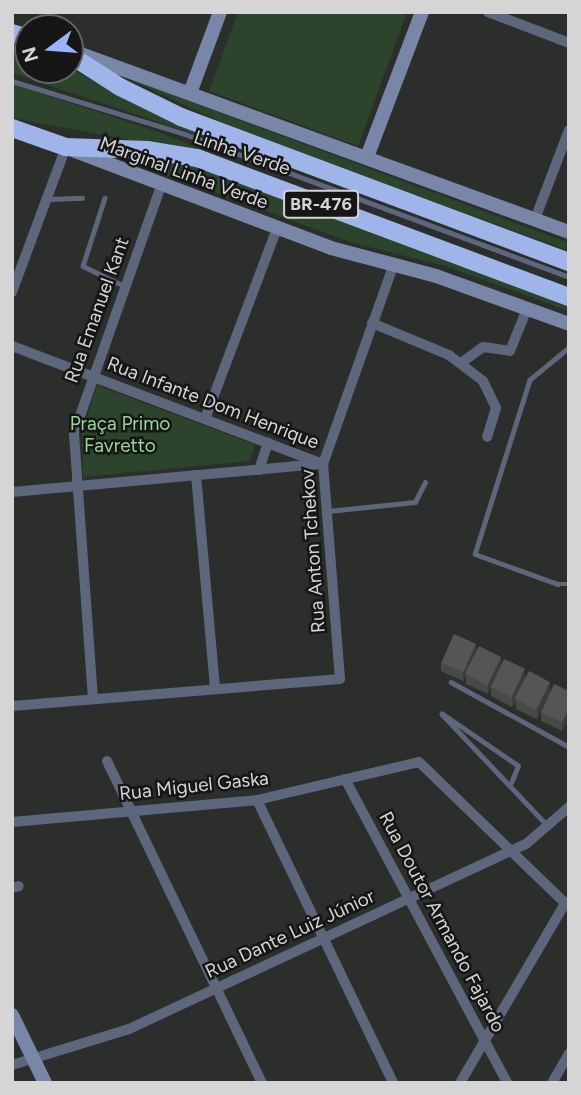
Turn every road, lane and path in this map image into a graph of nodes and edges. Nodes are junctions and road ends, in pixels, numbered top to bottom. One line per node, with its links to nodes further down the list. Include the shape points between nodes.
1 (220, 12): 8 (main road)
2 (422, 12): 13 (main road)
3 (494, 13): 4 (street)
4 (569, 43)
5 (84, 58): 8 (main road)
6 (84, 63): 21 (highway, Linha Verde / BR-476, via 120,88 181,117)
7 (12, 81): 23 (lane, via 185,134)
8 (190, 93): 13 (main road)
9 (12, 128): 11 (highway, Linha Verde / BR-476)
10 (569, 130): 12 (street)
11 (66, 147): 14 (main road, Marginal Linha Verde); 17 (street); 26 (highway, Linha Verde / BR-476, via 147,150 197,158)
12 (565, 153): 18 (street)
13 (367, 158): 18 (main road)
14 (161, 186): 19 (main road, Marginal Linha Verde); 24 (street, Rua Emanuel Kant)
15 (82, 198): 17 (lane)
16 (105, 198): 24 (lane, via 83,266)
17 (47, 199): 25 (street)
18 (535, 219): 20 (main road)
19 (277, 229): 22 (main road, Marginal Linha Verde); 34 (street)
20 (569, 232)
21 (569, 262)
22 (393, 265): 27 (main road, Marginal Linha Verde); 28 (street, Rua Anton Tchekov)
23 (569, 277)
24 (124, 286): 33 (street, Rua Emanuel Kant)
25 (12, 292)
26 (569, 297)
27 (527, 309): 29 (main road, Marginal Linha Verde); 32 (street, via 510,351 483,347)
28 (372, 323): 32 (street); 37 (street, Rua Anton Tchekov)
29 (569, 324)
30 (12, 346): 33 (street, Rua Infante Dom Henrique)
31 (569, 348): 44 (lane, via 530,380 475,555)
32 (461, 363): 35 (street, via 492,394 495,416)
33 (92, 376): 34 (street, Rua Infante Dom Henrique); 41 (street, Rua Emanuel Kant, via 74,433)
34 (205, 419): 36 (street, Rua Infante Dom Henrique)
35 (487, 438)
36 (268, 442): 37 (street, Rua Infante Dom Henrique); 38 (street)
37 (323, 464): 38 (street); 43 (street, Rua Anton Tchekov)
38 (259, 470): 39 (street)
39 (196, 475): 41 (street); 46 (street)
40 (425, 482): 43 (lane, via 415,502)
41 (77, 486): 42 (street); 47 (street, Rua Emanuel Kant)
42 (12, 492)
43 (326, 511): 46 (street, Rua Anton Tchekov, via 340,679)
44 (569, 584)
45 (451, 682): 49 (lane)
46 (215, 689): 47 (street)
47 (93, 699): 48 (street)
48 (12, 706)
49 (569, 747)
50 (107, 761): 55 (street)
51 (345, 779): 53 (street, Rua Miguel Gaska); 58 (street, Rua Miguel Gaska, via 419,762); 59 (street, Rua Doutor Armando Fajardo)
52 (511, 783): 52 (lane, via 442,717 442,714 518,766); 57 (lane)
53 (257, 800): 55 (street, Rua Miguel Gaska); 61 (street)
54 (569, 807): 57 (street, Rua Dante Luiz Júnior)
55 (131, 811): 56 (street, Rua Miguel Gaska); 62 (street)
56 (12, 822)
57 (550, 828): 58 (street, Rua Dante Luiz Júnior)
58 (510, 851): 59 (street, Rua Dante Luiz Júnior); 60 (street)
59 (408, 898): 61 (street, Rua Dante Luiz Júnior); 64 (street, Rua Doutor Armando Fajardo)
60 (567, 905): 64 (street)
61 (323, 938): 62 (street, Rua Dante Luiz Júnior); 70 (street)
62 (216, 988): 66 (street, Rua Dante Luiz Júnior, via 116,1034); 69 (street)
63 (12, 1015): 66 (main road)
64 (486, 1040): 71 (street); 72 (street, Rua Doutor Armando Fajardo)
65 (569, 1053): 73 (street)
66 (33, 1059): 67 (street, Rua Dante Luiz Júnior); 68 (main road)
67 (12, 1065)
68 (45, 1083)
69 (262, 1083)
70 (393, 1083)
71 (460, 1083)
72 (507, 1083)
73 (552, 1083)

